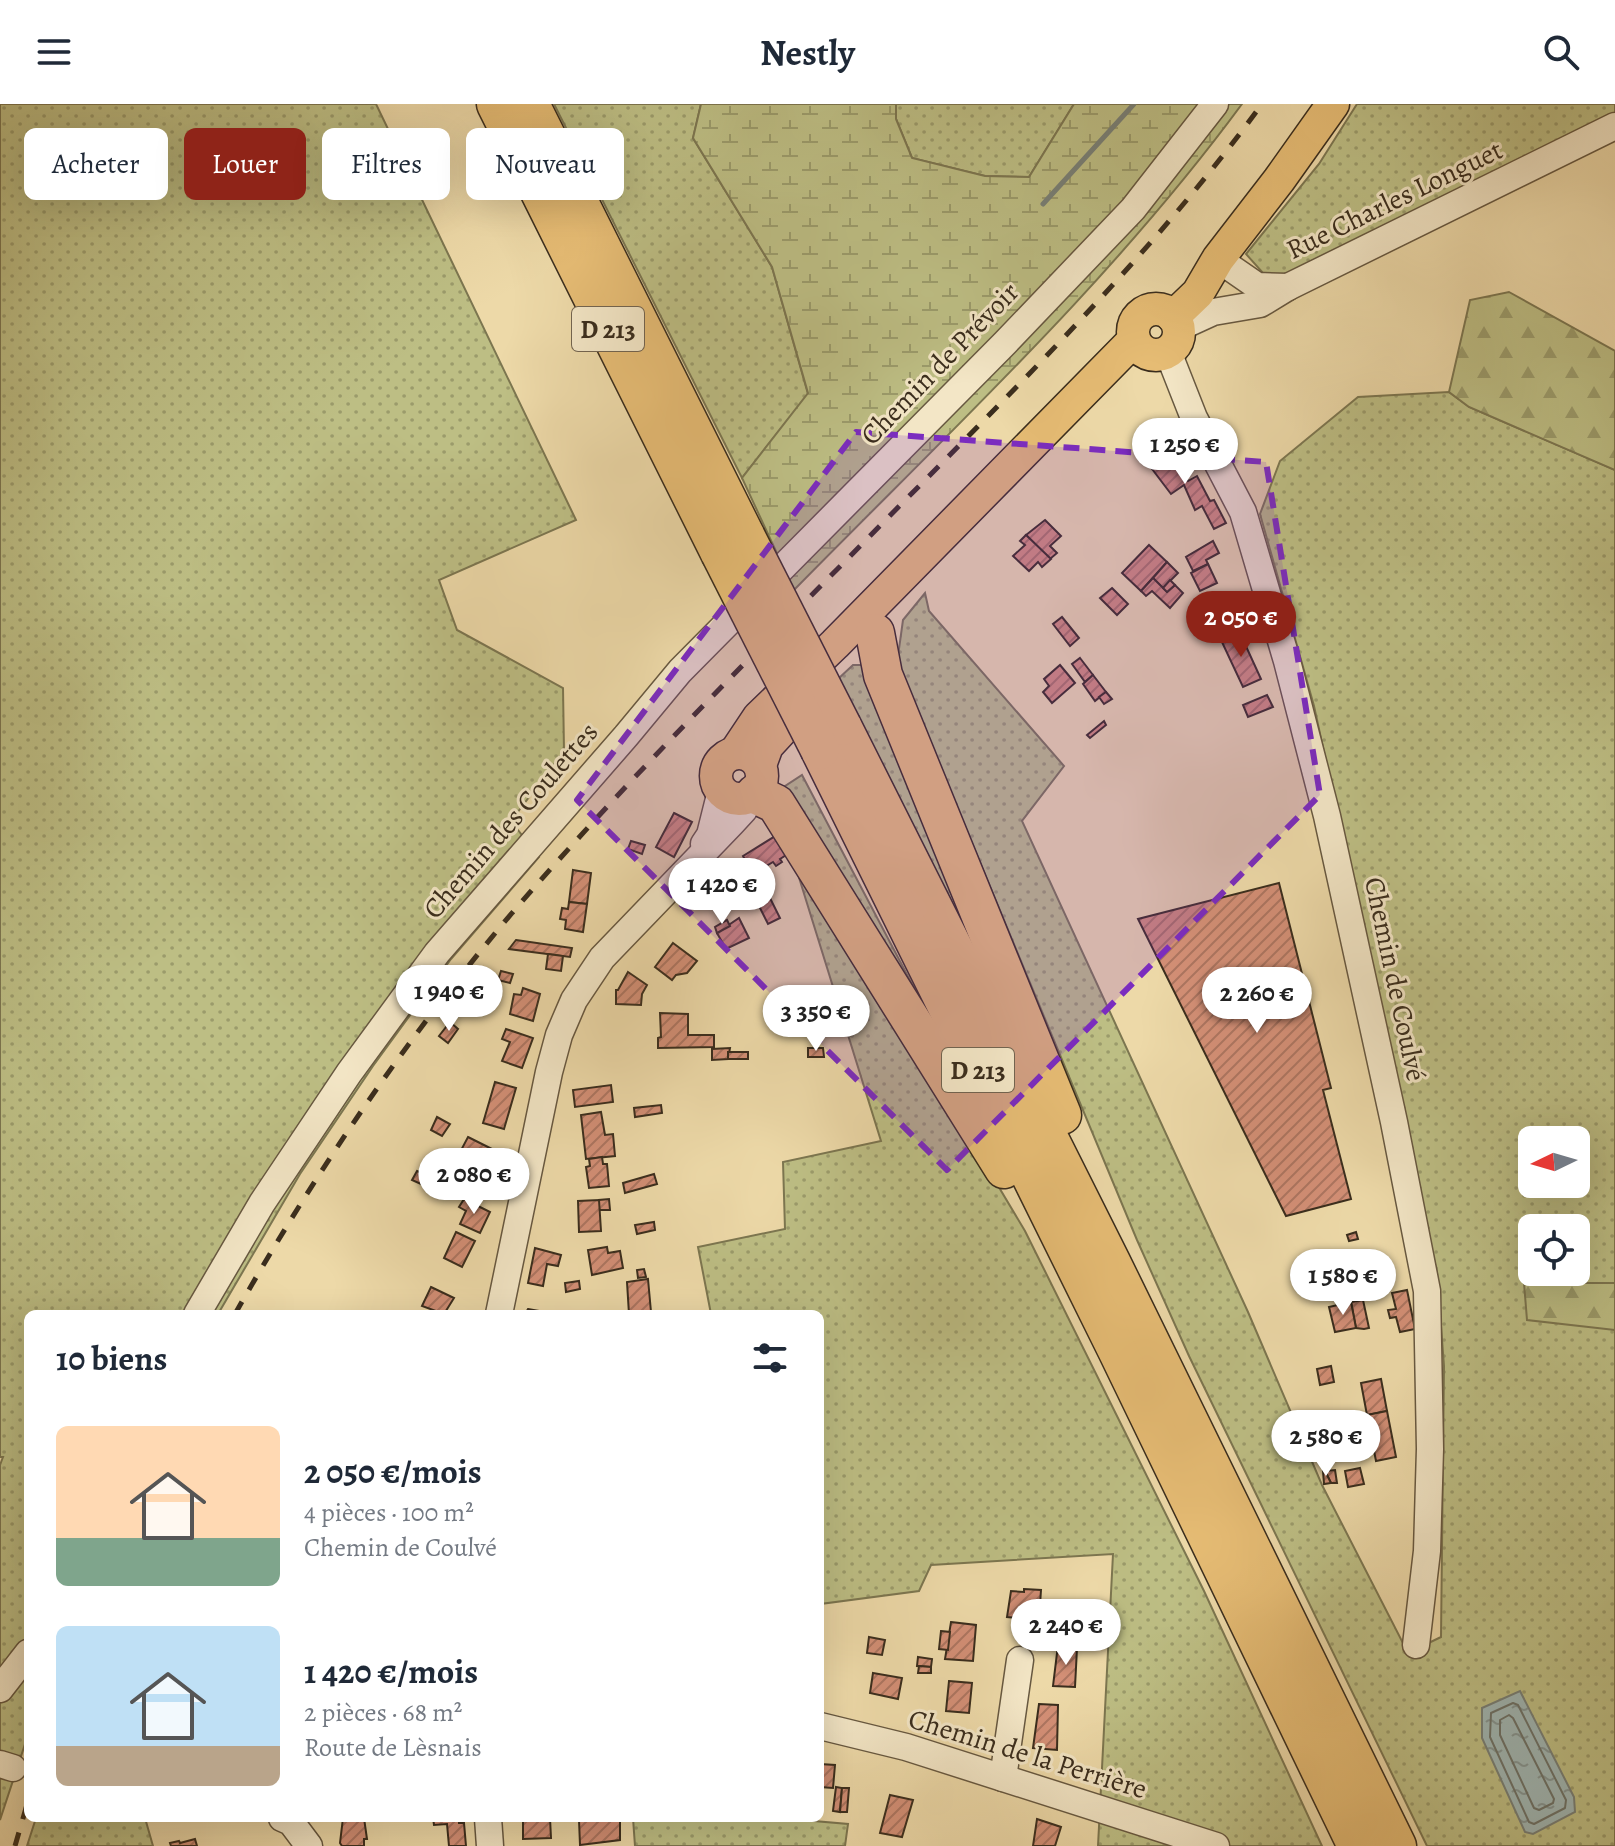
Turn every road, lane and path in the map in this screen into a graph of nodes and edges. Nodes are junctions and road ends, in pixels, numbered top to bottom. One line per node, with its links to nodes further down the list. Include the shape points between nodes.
1 (496, 104): 9 (highway, D 213)
2 (530, 104): 9 (highway, D 213)
3 (1215, 104): 11 (street, Chemin de Prévoir, via 1133,209)
4 (1333, 104): 6 (main road)
5 (1615, 126): 7 (street, Rue Charles Longuet)
6 (1218, 259): 7 (street, Rue Charles Longuet, via 1246,282); 8 (main road, via 1189,281)
7 (1288, 287): 8 (street, Rue Charles Longuet, via 1260,304 1213,312)
8 (1160, 333): 10 (main road); 13 (main road, via 759,717); 18 (street, Chemin de Coulvé, via 1194,418 1243,512 1287,661 1327,816 1427,1291 1427,1551)
9 (733, 545): 12 (highway, D 213, bridge)
10 (875, 633): 13 (main road, via 767,746); 14 (highway, via 883,675 1106,1223)
11 (695, 654): 15 (street, Chemin des Coulettes, via 437,953 270,1190)
12 (831, 738): 14 (highway, D 213); 17 (highway, D 213)
13 (744, 780): 16 (street, via 691,864 602,958 574,1000 549,1072); 17 (highway, via 776,804 808,853 1022,1199 1106,1359)
14 (1111, 1262): 30 (highway, D 213)
15 (199, 1310)
16 (500, 1310)
17 (1136, 1390): 29 (highway, D 213)
18 (1416, 1645)
19 (24, 1658): 21 (street)
20 (1020, 1660): 23 (street)
21 (0, 1689)
22 (824, 1727): 23 (street, Chemin de la Perrière)
23 (1003, 1778): 28 (street, Chemin de la Perrière)
24 (291, 1822): 26 (street)
25 (488, 1822): 27 (street)
26 (309, 1846)
27 (490, 1846)
28 (1216, 1846)
29 (1357, 1846)
30 (1397, 1846)

